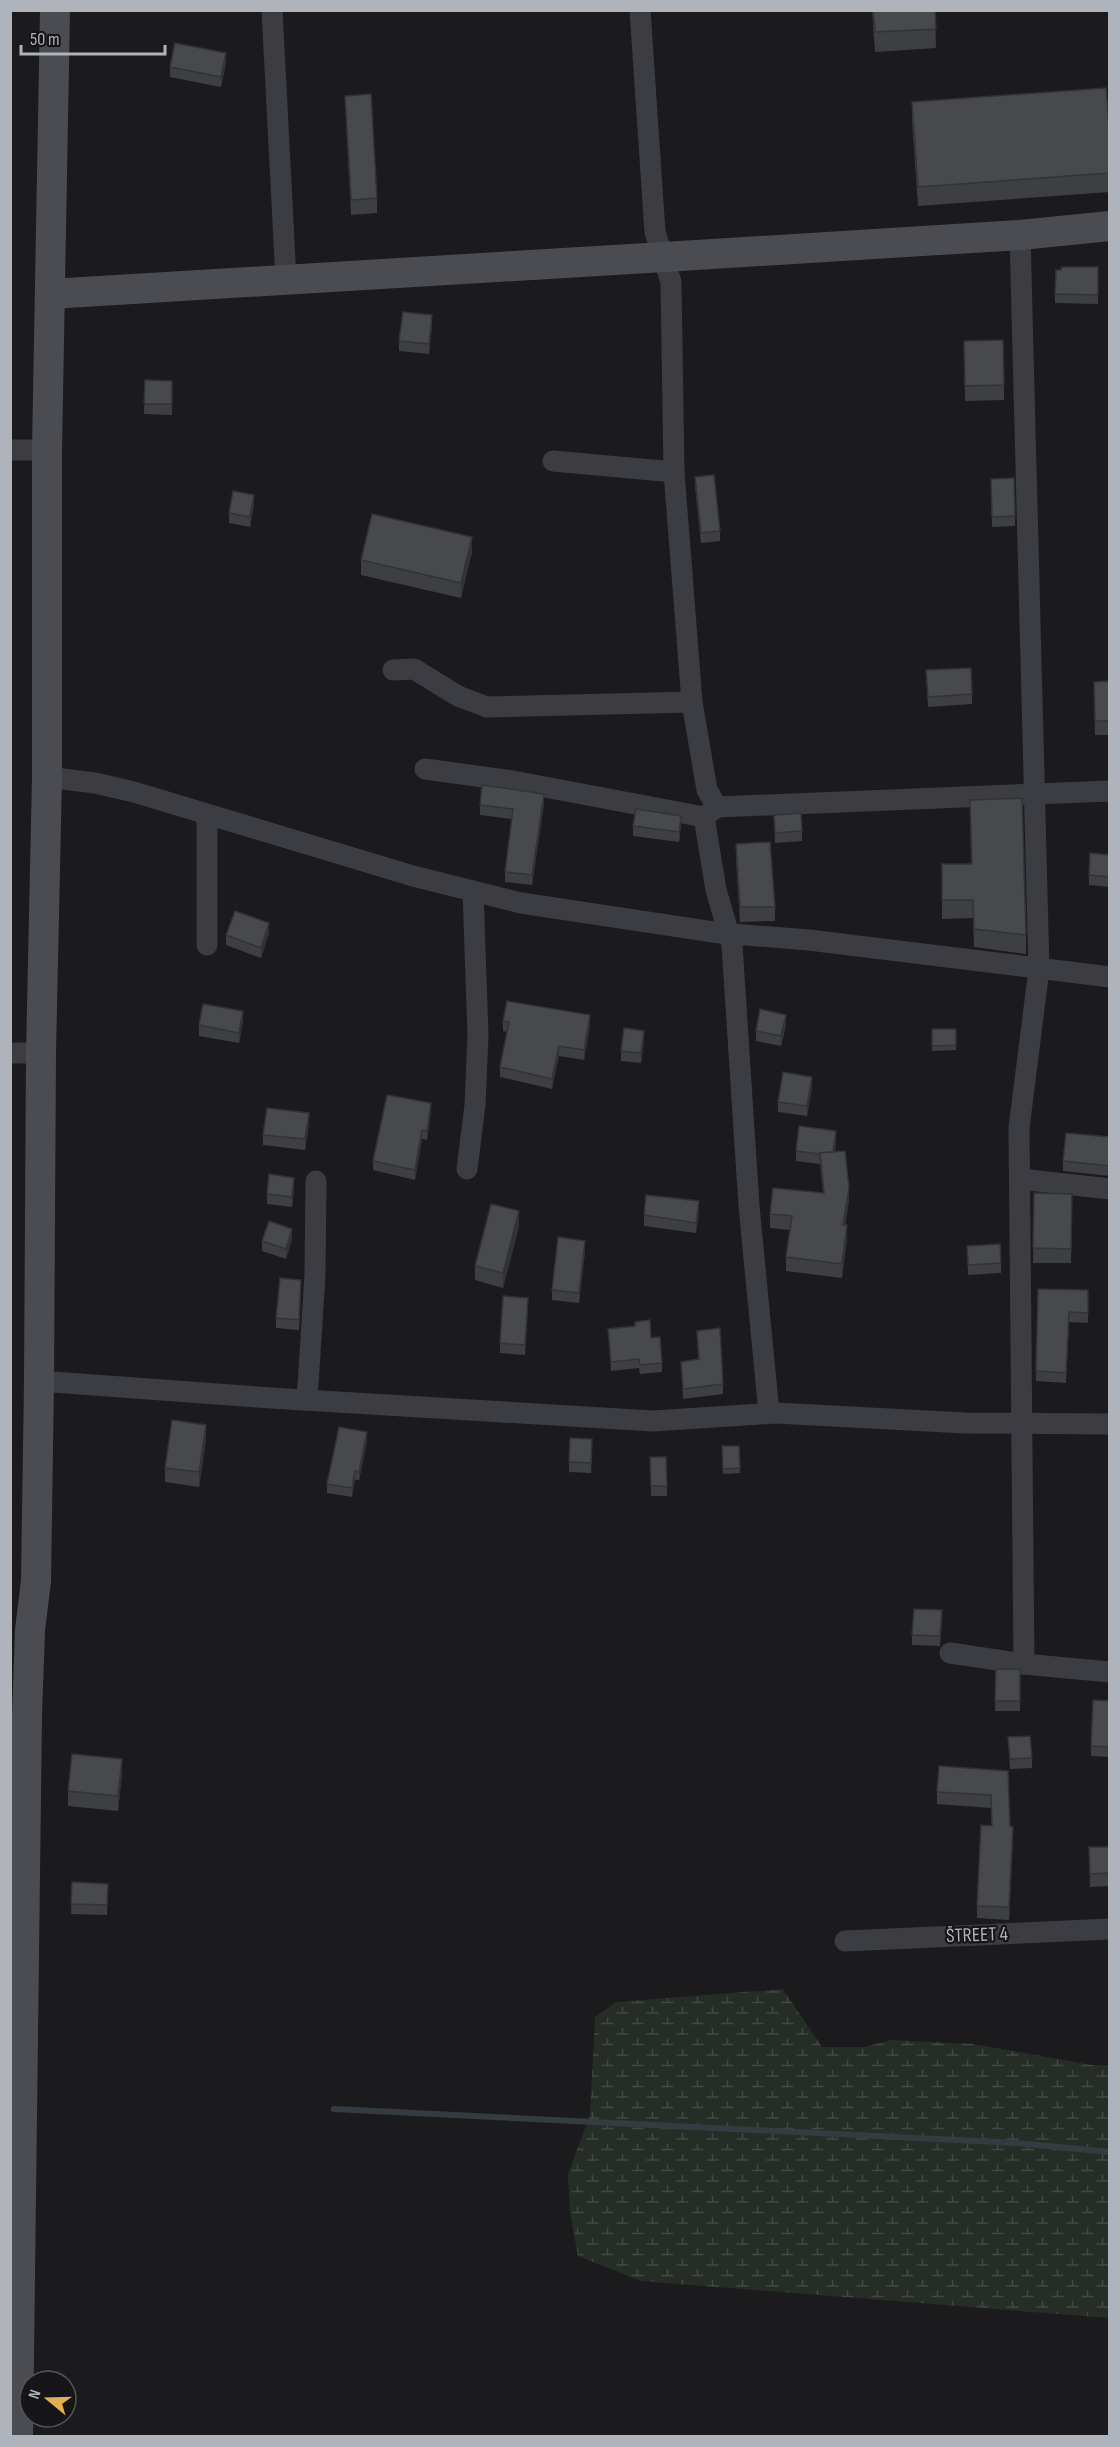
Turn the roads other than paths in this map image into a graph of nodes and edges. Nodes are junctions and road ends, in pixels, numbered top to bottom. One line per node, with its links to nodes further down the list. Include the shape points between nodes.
1 (55, 10): 8 (street)
2 (272, 10): 7 (street)
3 (640, 10): 6 (street, via 655,232)
4 (1110, 226): 5 (street)
5 (1020, 235): 6 (street); 18 (street)
6 (664, 257): 7 (street); 12 (street, via 671,282)
7 (286, 280): 8 (street)
8 (50, 294): 10 (street)
9 (10, 450): 10 (street)
10 (47, 450): 16 (street)
11 (553, 461): 12 (street)
12 (674, 472): 14 (street)
13 (393, 670): 14 (street, via 414,669 458,696 487,707)
14 (692, 702): 19 (street)
15 (425, 769): 19 (street)
16 (47, 777): 20 (street, via 95,783); 27 (street)
17 (1110, 791): 18 (street)
18 (1037, 793): 19 (street); 24 (street)
19 (711, 812): 22 (street, via 716,890)
20 (207, 815): 21 (street); 23 (street)
21 (473, 891): 22 (street, via 521,903); 28 (street, via 478,1035)
22 (728, 933): 24 (street); 34 (street)
23 (207, 945)
24 (1039, 969): 25 (street); 29 (street, via 1019,1128)
25 (1110, 977)
26 (10, 1053): 27 (street)
27 (41, 1053): 32 (street)
28 (467, 1169)
29 (1020, 1179): 31 (street); 35 (street)
30 (316, 1181): 33 (street)
31 (1110, 1189)
32 (39, 1381): 33 (street); 42 (street, via 36,1581 27,1715)
33 (307, 1400): 34 (street, via 653,1421)
34 (769, 1413): 35 (street)
35 (1020, 1424): 36 (street); 38 (street)
36 (1110, 1424)
37 (951, 1653): 38 (street)
38 (1024, 1664): 39 (street)
39 (1110, 1672)
40 (1110, 1929): 41 (street, S̄TREET 4)
41 (845, 1941)
42 (18, 2436)

